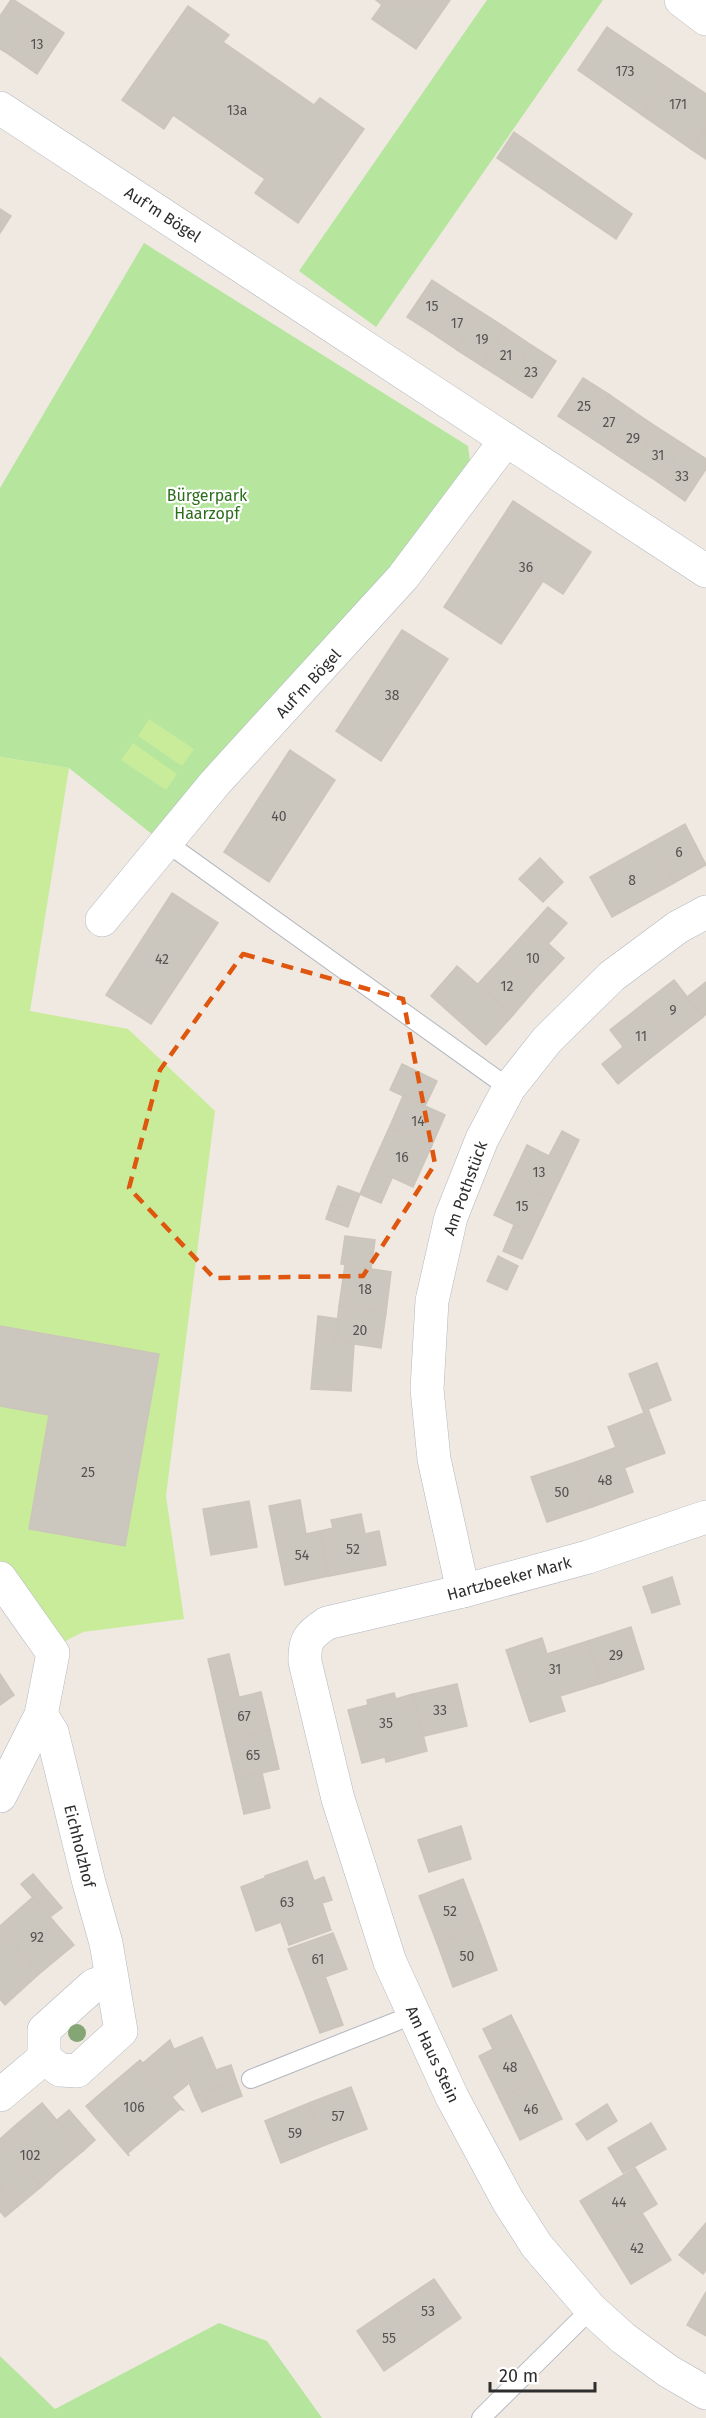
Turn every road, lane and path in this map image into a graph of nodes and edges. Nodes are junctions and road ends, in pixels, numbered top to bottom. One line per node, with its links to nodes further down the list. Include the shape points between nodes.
1 (681, 0): 2 (street)
2 (706, 19)
3 (0, 108): 4 (street, Auf'm Bögel)
4 (506, 440): 5 (street, Auf'm Bögel); 6 (street, Auf'm Bögel, via 403,577 215,783)
5 (706, 571)
6 (167, 843): 8 (street, Auf'm Bögel); 9 (lane)
7 (706, 912): 9 (street, Am Pothstück, via 678,927 612,976 546,1040)
8 (102, 920)
9 (508, 1088): 12 (street, Am Pothstück, via 482,1139 451,1217 432,1300 427,1389 434,1459)
10 (706, 1517): 12 (street, Hartzbeeker Mark, via 588,1557)
11 (0, 1578): 14 (street, via 53,1653)
12 (463, 1591): 13 (street, Hartzbeeker Mark, via 327,1623)
13 (312, 1634): 17 (street, Am Haus Stein, via 304,1647 304,1662 338,1799 390,1962)
14 (41, 1716): 15 (street); 16 (street, Eichholzhof, via 52,1732 106,1942)
15 (0, 1796)
16 (111, 1979): 18 (street, via 94,1985 44,2030); 18 (street, Eichholzhof, via 121,2031 77,2071 60,2070)
17 (415, 2014): 19 (lane); 21 (street, Am Haus Stein, via 452,2097 508,2201 537,2246)
18 (44, 2058): 20 (street)
19 (251, 2079)
20 (0, 2095)
21 (591, 2309): 22 (street, Am Haus Stein, via 668,2371); 23 (lane)
22 (706, 2393)
23 (481, 2418)

